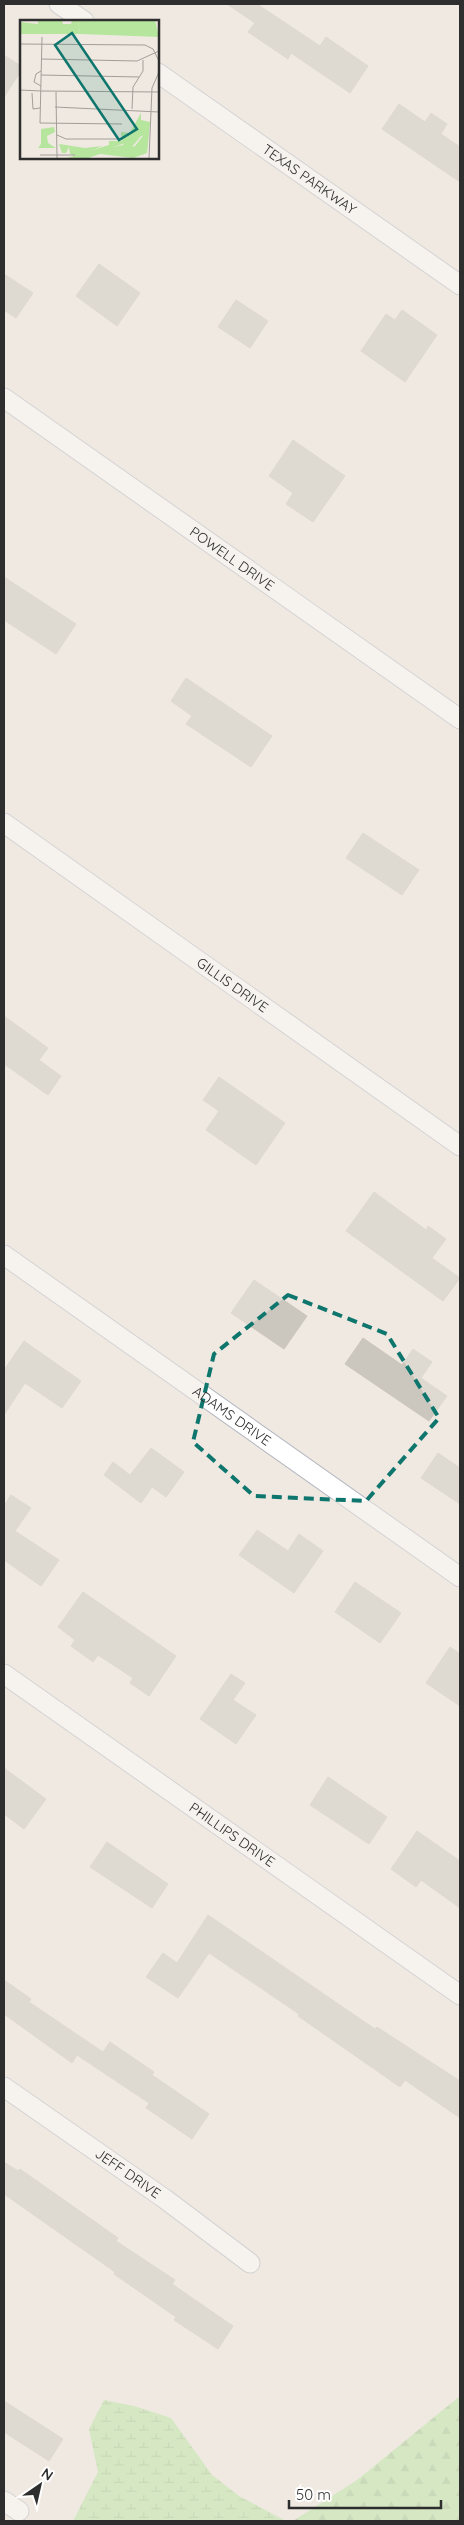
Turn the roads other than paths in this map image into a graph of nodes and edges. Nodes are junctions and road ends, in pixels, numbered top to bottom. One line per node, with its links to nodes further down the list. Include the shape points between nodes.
1 (59, 4): 2 (street)
2 (83, 20)
3 (159, 74): 4 (street, TEXAS PARKWAY)
4 (460, 286)
5 (4, 398): 6 (street, POWELL DRIVE)
6 (460, 719)
7 (4, 823): 8 (street, GILLIS DRIVE)
8 (460, 1146)
9 (4, 1256): 10 (street, ADAMS DRIVE)
10 (460, 1577)
11 (4, 1674): 12 (street, PHILLIPS DRIVE)
12 (460, 1995)
13 (4, 2087): 14 (street, JEFF DRIVE, via 165,2199)
14 (250, 2263)

